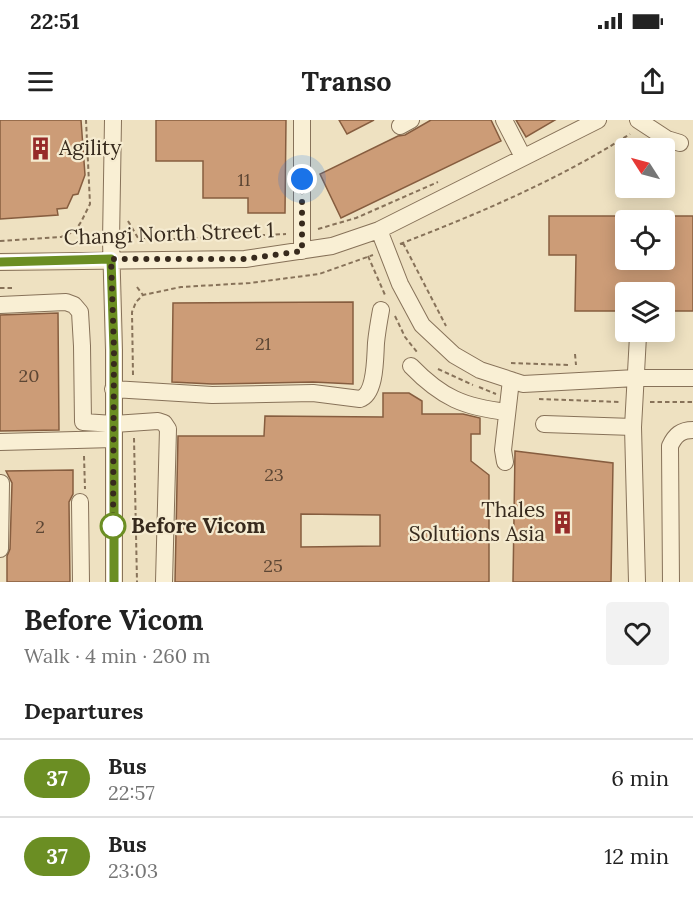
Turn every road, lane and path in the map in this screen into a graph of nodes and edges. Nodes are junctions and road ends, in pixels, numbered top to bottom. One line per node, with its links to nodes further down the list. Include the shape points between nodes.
1 (86, 120): 10 (path, via 90,204)
2 (113, 120): 17 (street)
3 (302, 120): 16 (street)
4 (504, 120): 8 (street)
5 (598, 120): 8 (street, Changi North Street 1)
6 (638, 120): 7 (street)
7 (680, 143)
8 (523, 157): 9 (street, Changi North Street 1)
9 (379, 230): 16 (street, Changi North Street 1, via 332,246); 30 (street, via 400,284 422,325 454,355 480,370)
10 (75, 231): 12 (path, via 61,237); 13 (path)
11 (138, 238): 14 (path)
12 (0, 241)
13 (84, 241)
14 (136, 242)
15 (403, 243): 23 (path)
16 (302, 251): 17 (street, Changi North Street 1, via 245,259)
17 (111, 259): 18 (street, Changi North Street 1); 31 (street)
18 (0, 262)
19 (137, 287): 20 (path)
20 (143, 295)
21 (0, 305): 37 (street, via 74,305 80,312 82,421)
22 (381, 310): 31 (street, via 376,363 365,398 313,393 212,395)
23 (450, 334)
24 (638, 342): 28 (street)
25 (575, 354): 26 (path, via 576,365)
26 (507, 363)
27 (411, 366): 32 (street, via 442,393 464,404)
28 (636, 378): 29 (street); 30 (street, via 523,384); 35 (street)
29 (693, 378)
30 (511, 380): 32 (street)
31 (114, 389): 37 (street)
32 (507, 412): 39 (street)
33 (134, 423): 37 (street); 45 (path); 46 (street, via 158,421 168,429)
34 (544, 424): 35 (street)
35 (633, 427): 47 (street)
36 (693, 430): 48 (street, via 678,434 670,446)
37 (114, 432): 38 (street); 44 (street)
38 (0, 442)
39 (505, 462)
40 (1, 483): 42 (street)
41 (80, 502): 43 (street)
42 (0, 549)
43 (81, 582)
44 (114, 582)
45 (137, 582)
46 (164, 582)
47 (637, 582)
48 (671, 582)

